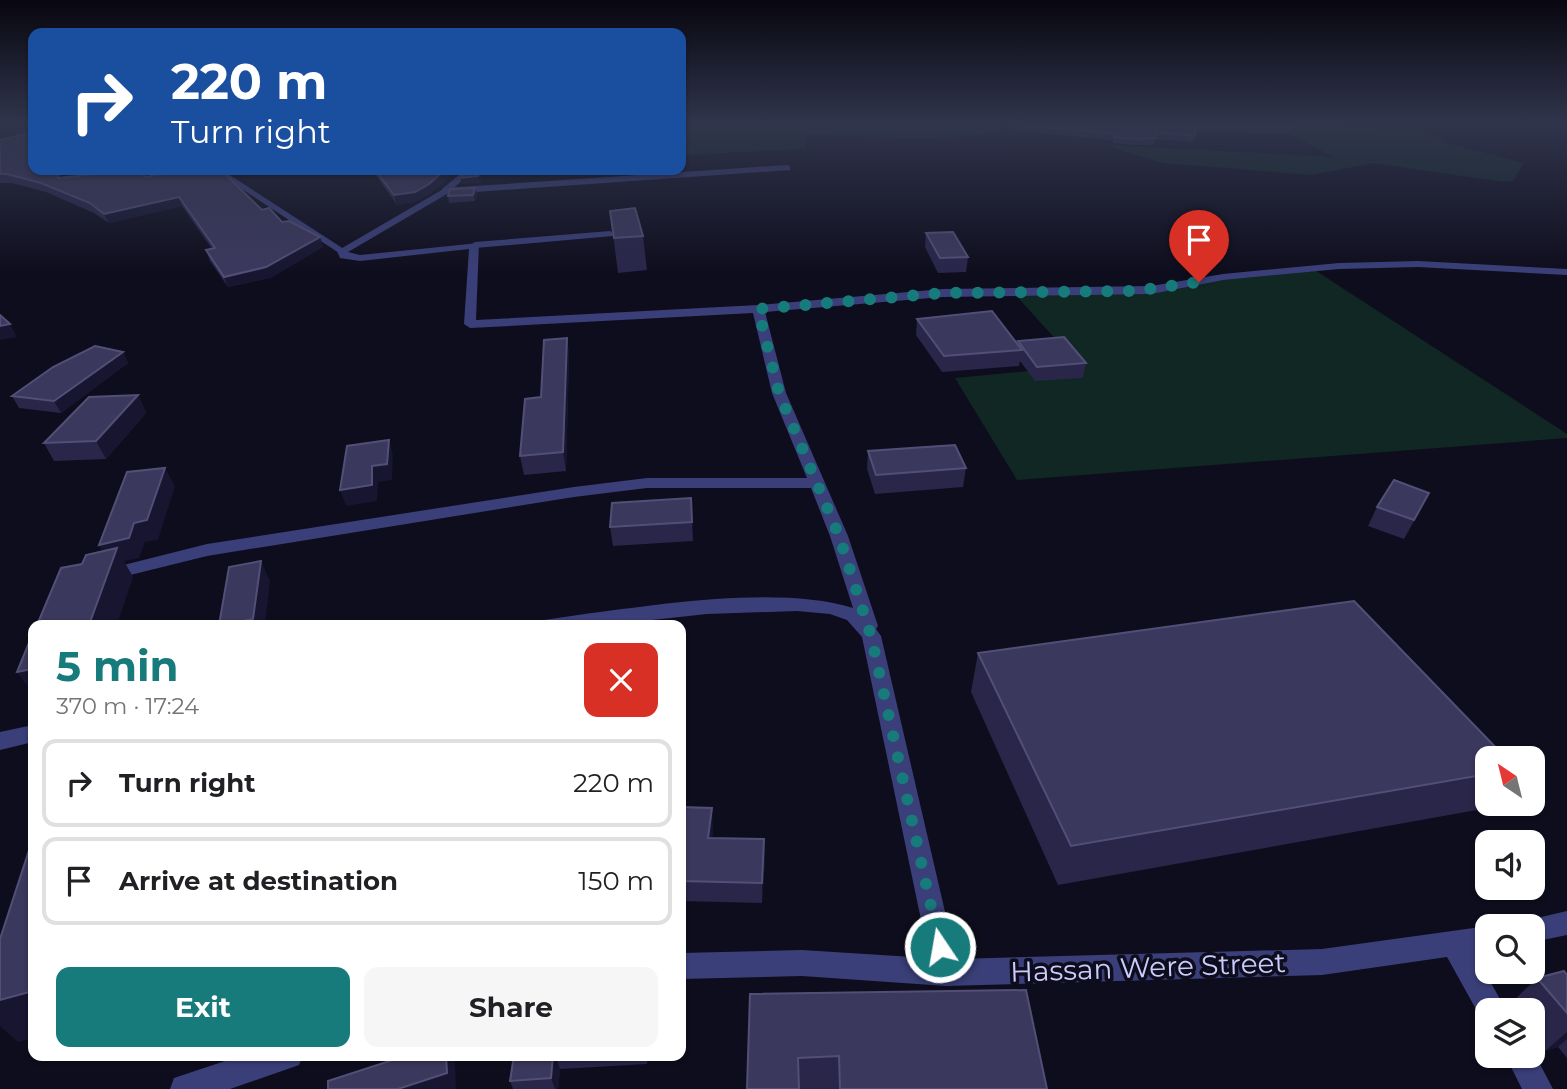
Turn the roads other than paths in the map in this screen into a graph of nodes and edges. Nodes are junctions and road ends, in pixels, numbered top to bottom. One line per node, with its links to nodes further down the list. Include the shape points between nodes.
1 (728, 173): 4 (street)
2 (225, 175): 7 (lane)
3 (464, 175): 4 (lane)
4 (445, 191): 7 (street)
5 (610, 234): 6 (lane)
6 (475, 245): 7 (street, via 360,258 344,256); 9 (street, via 470,324)
7 (342, 251)
8 (1567, 272): 9 (street, via 1339,265 1151,290 943,293)
9 (758, 309): 10 (street, via 779,393)
10 (818, 483): 11 (street, via 647,483 574,492 207,550); 13 (street)
11 (84, 580)
12 (589, 620): 13 (street, via 784,604 855,615)
13 (871, 636): 21 (street)
14 (28, 735): 15 (street)
15 (0, 741)
16 (1567, 923): 17 (street)
17 (1545, 928)
18 (1475, 941): 19 (street, Hassan Were Street)
19 (1455, 945): 21 (street, Hassan Were Street, via 1322,962); 22 (street)
20 (686, 966): 21 (street, Hassan Were Street, via 802,963)
21 (946, 973)
22 (1485, 998)
23 (271, 1061): 25 (street)
24 (1526, 1068): 26 (street)
25 (186, 1089)
26 (1538, 1089)

